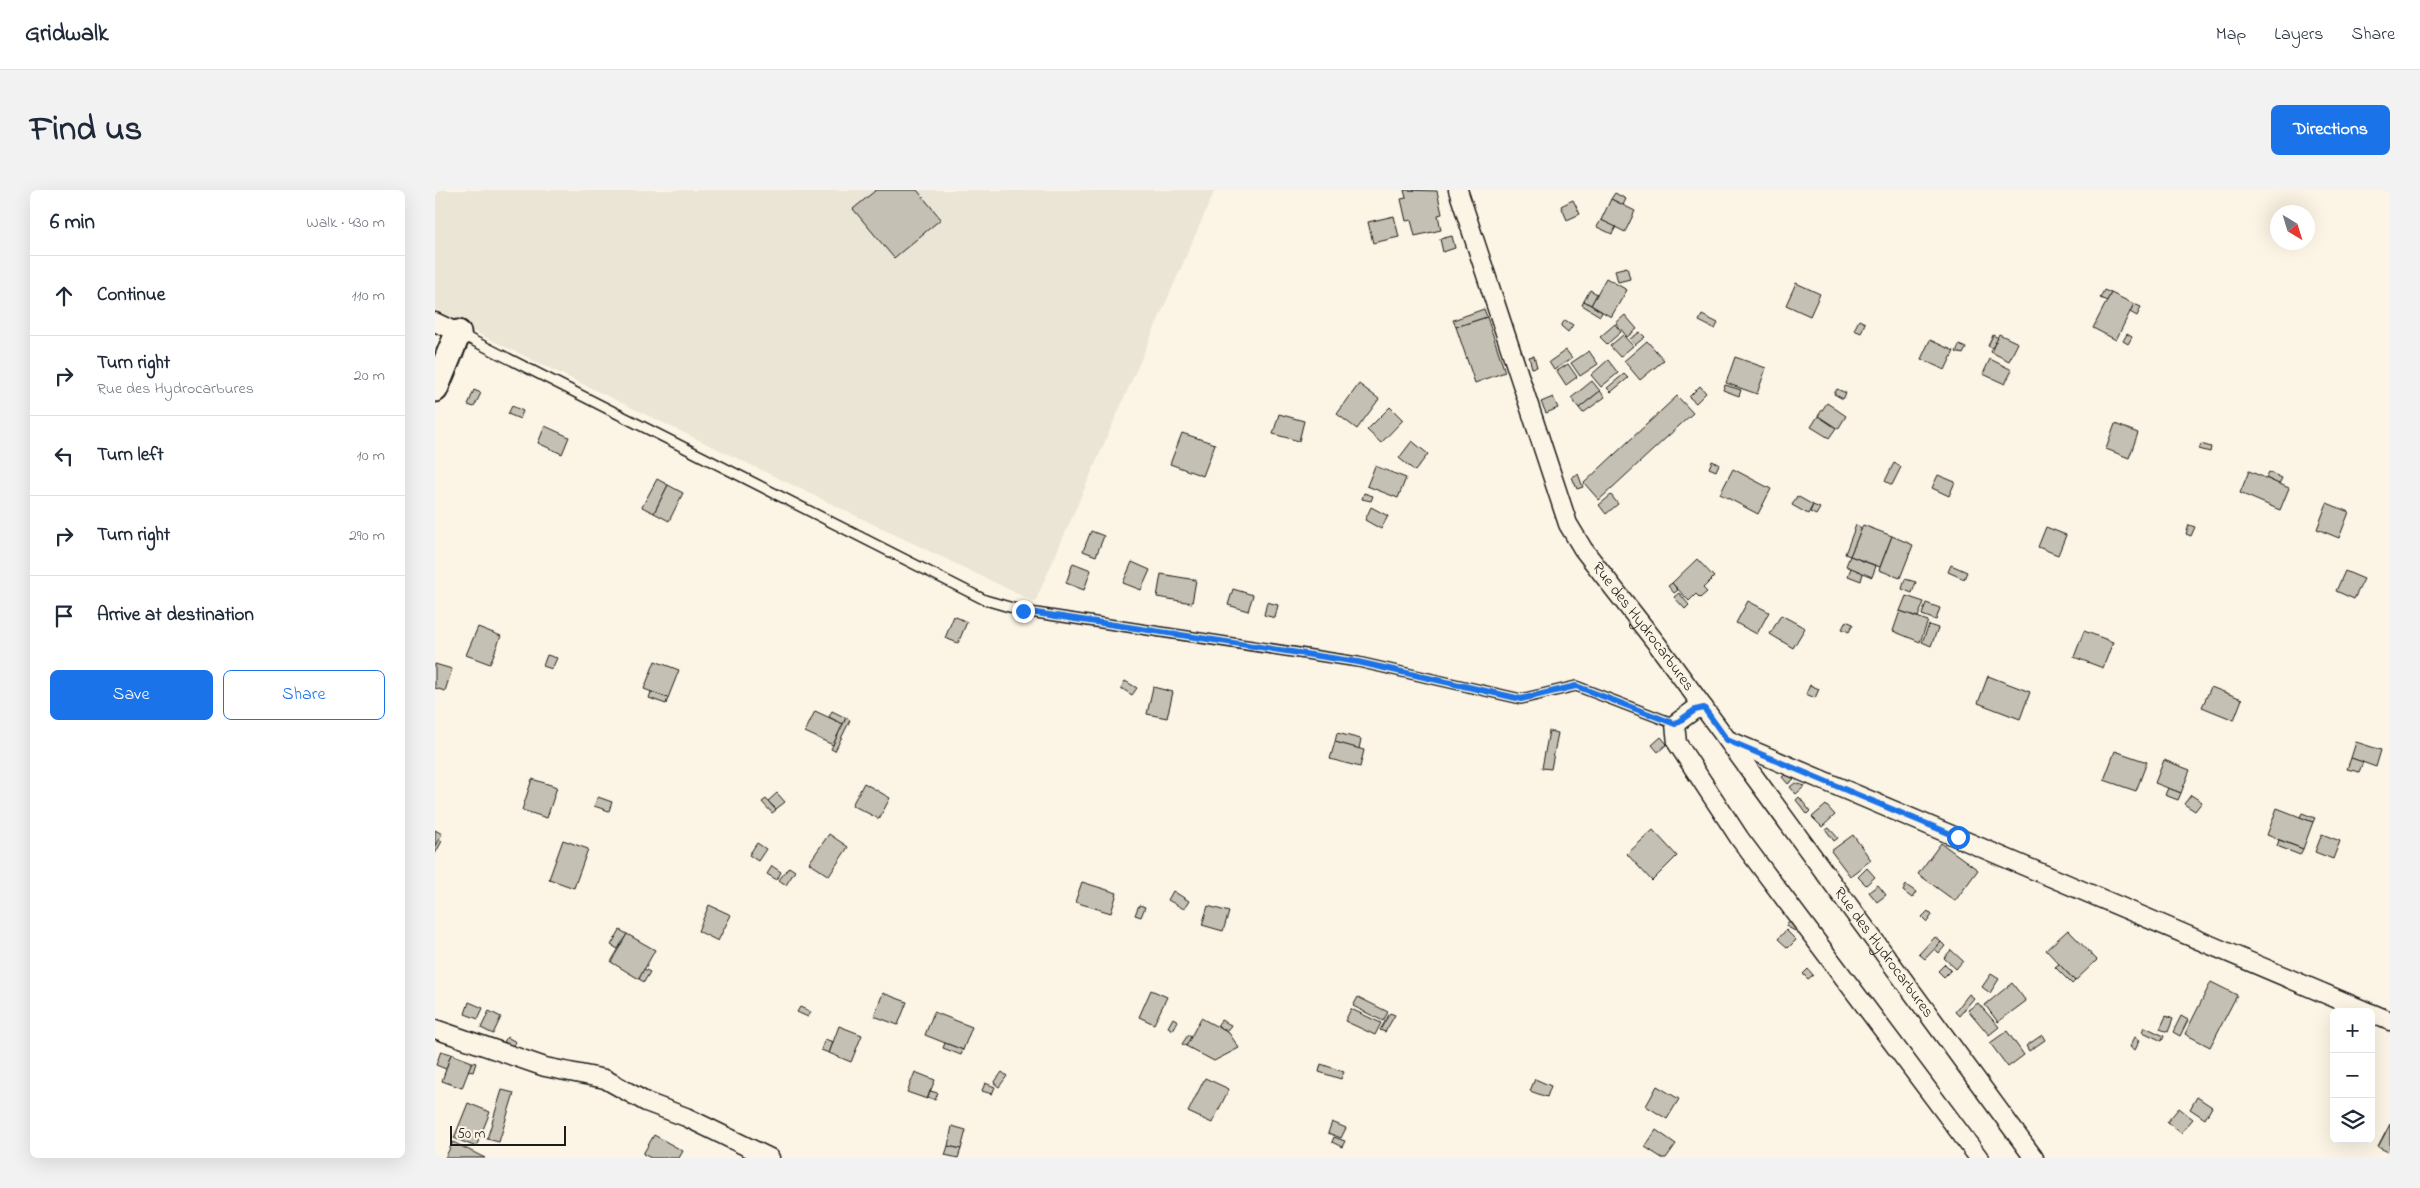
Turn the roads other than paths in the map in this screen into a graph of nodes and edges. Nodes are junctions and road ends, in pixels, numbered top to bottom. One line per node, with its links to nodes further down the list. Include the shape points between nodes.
1 (1458, 190): 5 (street, Rue des Hydrocarbures, via 1568,524 1583,550)
2 (435, 322): 3 (street)
3 (458, 333): 4 (street); 6 (lane, via 985,600 1023,611 1358,662 1521,699 1576,686)
4 (435, 389)
5 (1704, 708): 6 (street, via 1695,710); 7 (street, Rue des Hydrocarbures)
6 (1675, 724): 13 (street, via 1677,743 1741,839)
7 (1727, 740): 8 (street); 14 (street, Rue des Hydrocarbures)
8 (2358, 1008)
9 (2375, 1015): 10 (street)
10 (2390, 1022)
11 (435, 1029): 12 (street, via 545,1067 605,1079 646,1102 686,1117)
12 (770, 1158)
13 (1979, 1158)
14 (2034, 1158)

